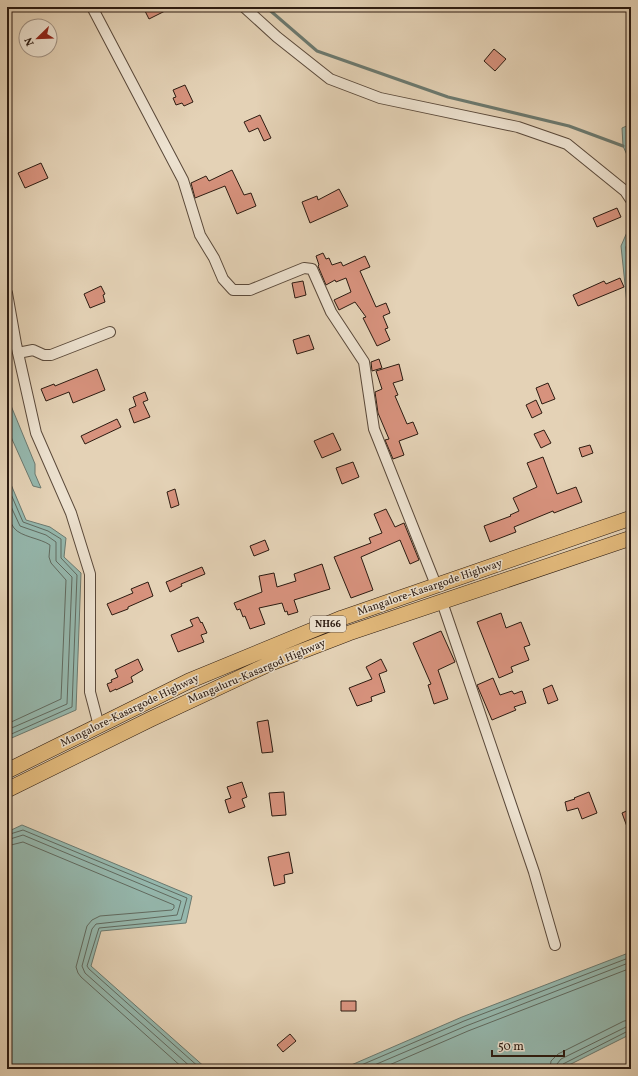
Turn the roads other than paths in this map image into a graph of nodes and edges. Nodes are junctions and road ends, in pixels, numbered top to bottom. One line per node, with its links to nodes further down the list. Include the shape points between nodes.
1 (92, 7): 9 (street, via 183,180 200,235 223,279 233,290 250,290 304,268 312,269 331,312 364,362 374,430)
2 (244, 7): 3 (street, via 330,79 380,98 518,127 567,144 625,191)
3 (631, 200)
4 (7, 293): 6 (street)
5 (110, 332): 6 (street, via 51,355 33,350)
6 (18, 353): 11 (street, via 36,433 71,513 90,574 90,692)
7 (631, 518): 9 (highway, Mangalore-Kasargode Highway / NH66)
8 (631, 538): 10 (highway, Mangaluru-Kasargod Highway / NH66)
9 (436, 586): 11 (highway, Mangalore-Kasargode Highway / NH66, via 342,618 189,681)
10 (442, 602): 13 (highway, Mangaluru-Kasargod Highway / NH66, via 348,633 272,663); 14 (street, via 534,872)
11 (99, 726): 12 (highway, Mangalore-Kasargode Highway / NH66)
12 (7, 770)
13 (7, 790)
14 (555, 945)

